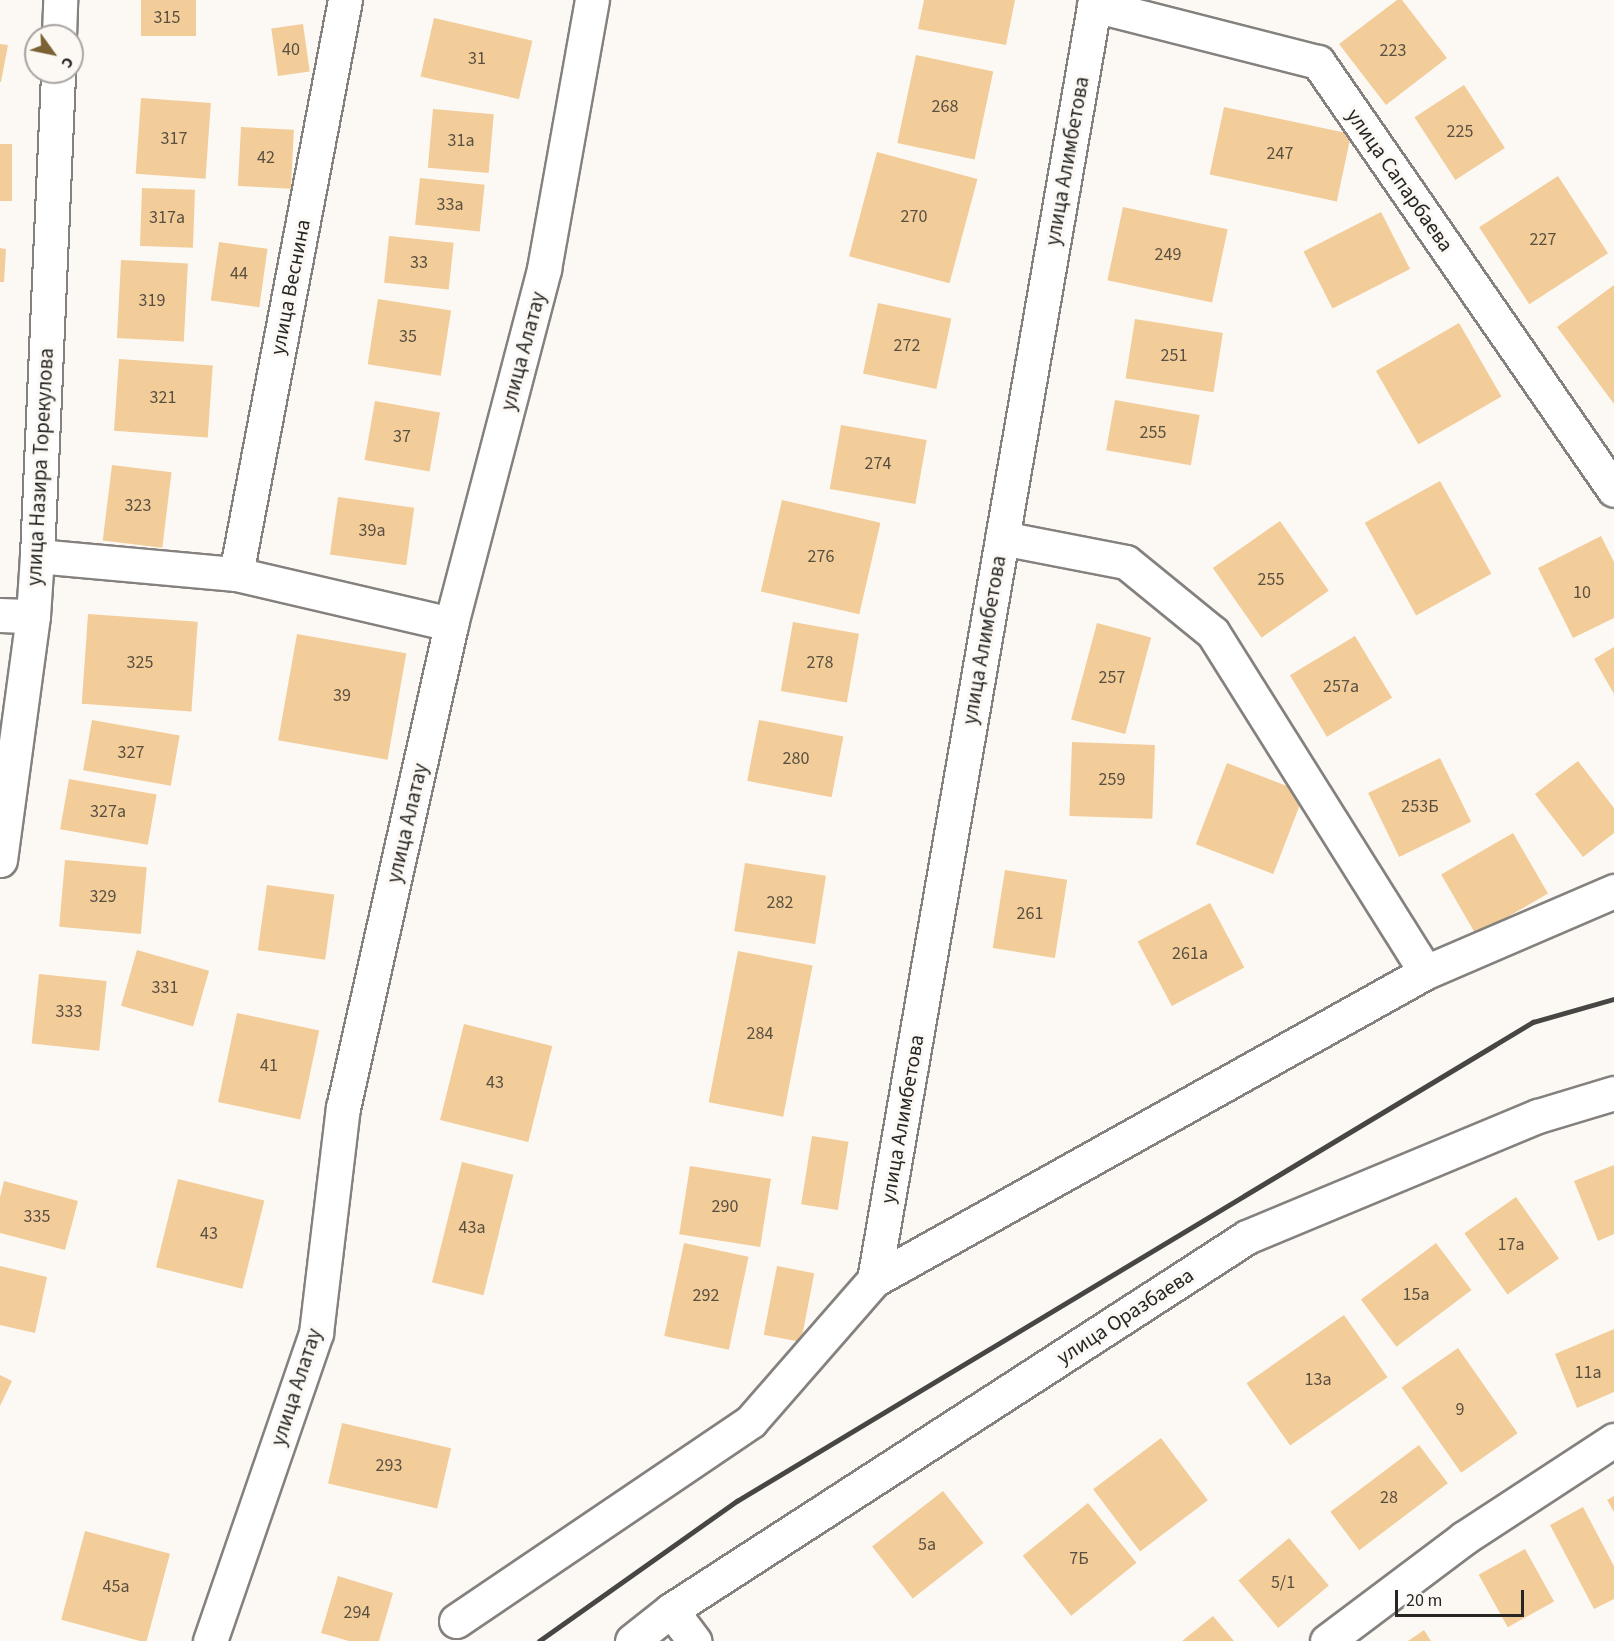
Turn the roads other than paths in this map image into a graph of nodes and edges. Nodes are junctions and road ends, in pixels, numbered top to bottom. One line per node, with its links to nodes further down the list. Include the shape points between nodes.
1 (60, 0): 5 (street)
2 (345, 0): 10 (street, улица Веснина)
3 (592, 0): 13 (street, улица Алатау, via 544,269)
4 (1094, 2): 7 (street, улица Сапарбаева, via 1318,62); 8 (street, улица Алимбетова)
5 (59, 24)
6 (57, 84): 9 (street, улица Назира Торекулова)
7 (1614, 490)
8 (1002, 538): 16 (street, via 1126,562 1213,633); 18 (street, улица Алимбетова)
9 (38, 556): 10 (street); 12 (street, улица Назира Торекулова)
10 (236, 574): 13 (street)
11 (0, 615): 12 (street)
12 (33, 616): 14 (street, улица Назира Торекулова)
13 (451, 624): 22 (street, улица Алатау, via 343,1108 316,1332)
14 (0, 860)
15 (1614, 891): 16 (street)
16 (1426, 972): 18 (street)
17 (1614, 1093): 20 (street, улица Оразбаева, via 1538,1116 1247,1237)
18 (874, 1280): 21 (street, via 752,1421)
19 (1614, 1440): 25 (street, via 1464,1538)
20 (671, 1610): 23 (street, улица Оразбаева); 24 (street)
21 (456, 1621)
22 (210, 1641)
23 (632, 1641)
24 (694, 1641)
25 (1327, 1641)

